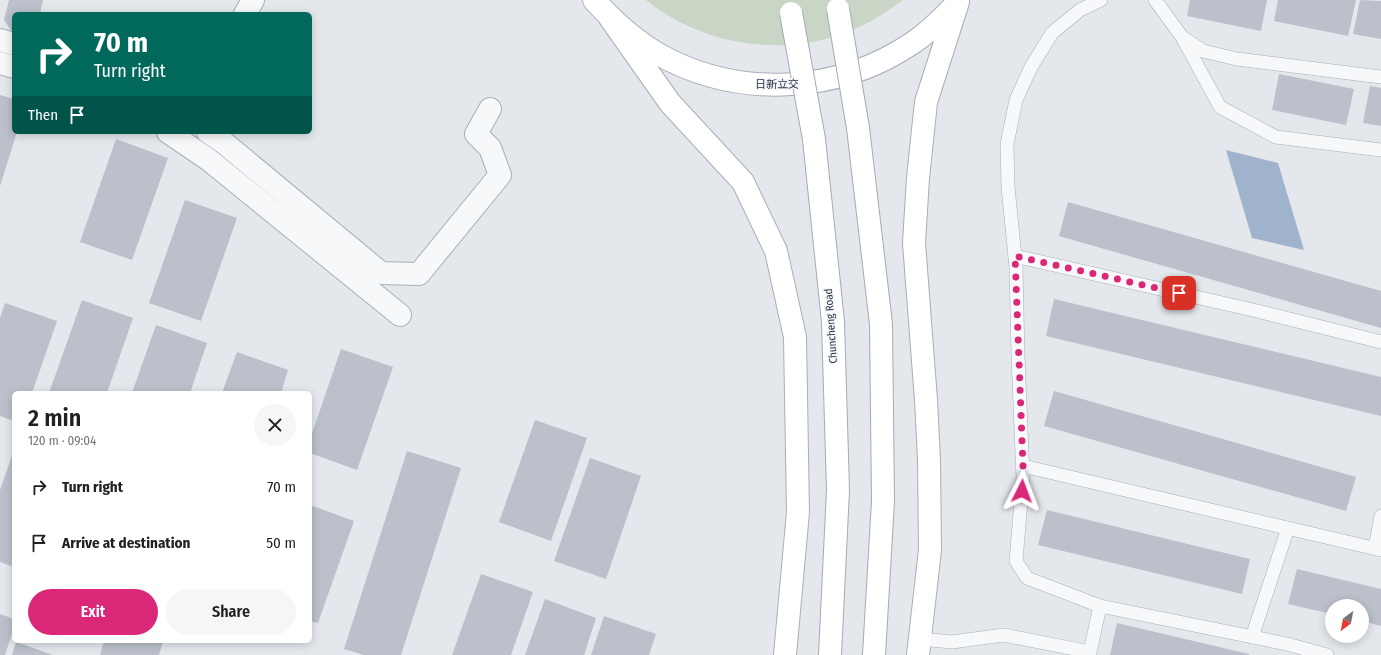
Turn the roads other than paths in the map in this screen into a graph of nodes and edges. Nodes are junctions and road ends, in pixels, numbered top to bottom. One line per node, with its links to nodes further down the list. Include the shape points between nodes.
1 (253, 0): 8 (street)
2 (594, 0): 9 (main road, 日新立交)
3 (1100, 0): 20 (lane, via 1080,10 1052,33 1030,67 1016,100 1007,144 1008,187)
4 (1155, 0): 10 (lane)
5 (959, 1): 9 (main road, 日新立交, via 938,23 888,58 833,79 803,84 743,83 714,77 658,54); 29 (main road, via 926,102 918,178 914,243 927,407 930,542)
6 (836, 4): 33 (main road, bridge, via 858,128 882,324 883,501)
7 (789, 7): 32 (main road, Chuncheng Road, bridge, via 814,139 832,322 838,490)
8 (246, 12)
9 (610, 18): 31 (main road, via 670,103 743,182 776,251 795,337 798,512)
10 (1182, 38): 15 (lane, via 1203,50 1237,59); 19 (lane, via 1220,107 1276,136)
11 (0, 40): 12 (street)
12 (12, 43)
13 (0, 63): 14 (street)
14 (12, 66)
15 (1381, 77)
16 (490, 109): 18 (street, via 476,134 490,148 500,175 419,274 381,273)
17 (171, 134): 21 (street, via 209,160)
18 (211, 134)
19 (1381, 150)
20 (1015, 256): 22 (lane); 23 (lane)
21 (400, 316)
22 (1381, 342)
23 (1023, 466): 25 (lane); 27 (lane, via 1016,561 1027,578)
24 (1381, 516): 26 (lane)
25 (1288, 528): 26 (lane); 28 (lane)
26 (1378, 549)
27 (1100, 606): 28 (lane); 30 (lane)
28 (1252, 637): 34 (lane)
29 (919, 647): 30 (lane, via 1004,635)
30 (1090, 653)
31 (785, 655)
32 (830, 655)
33 (874, 655)
34 (1327, 655)

